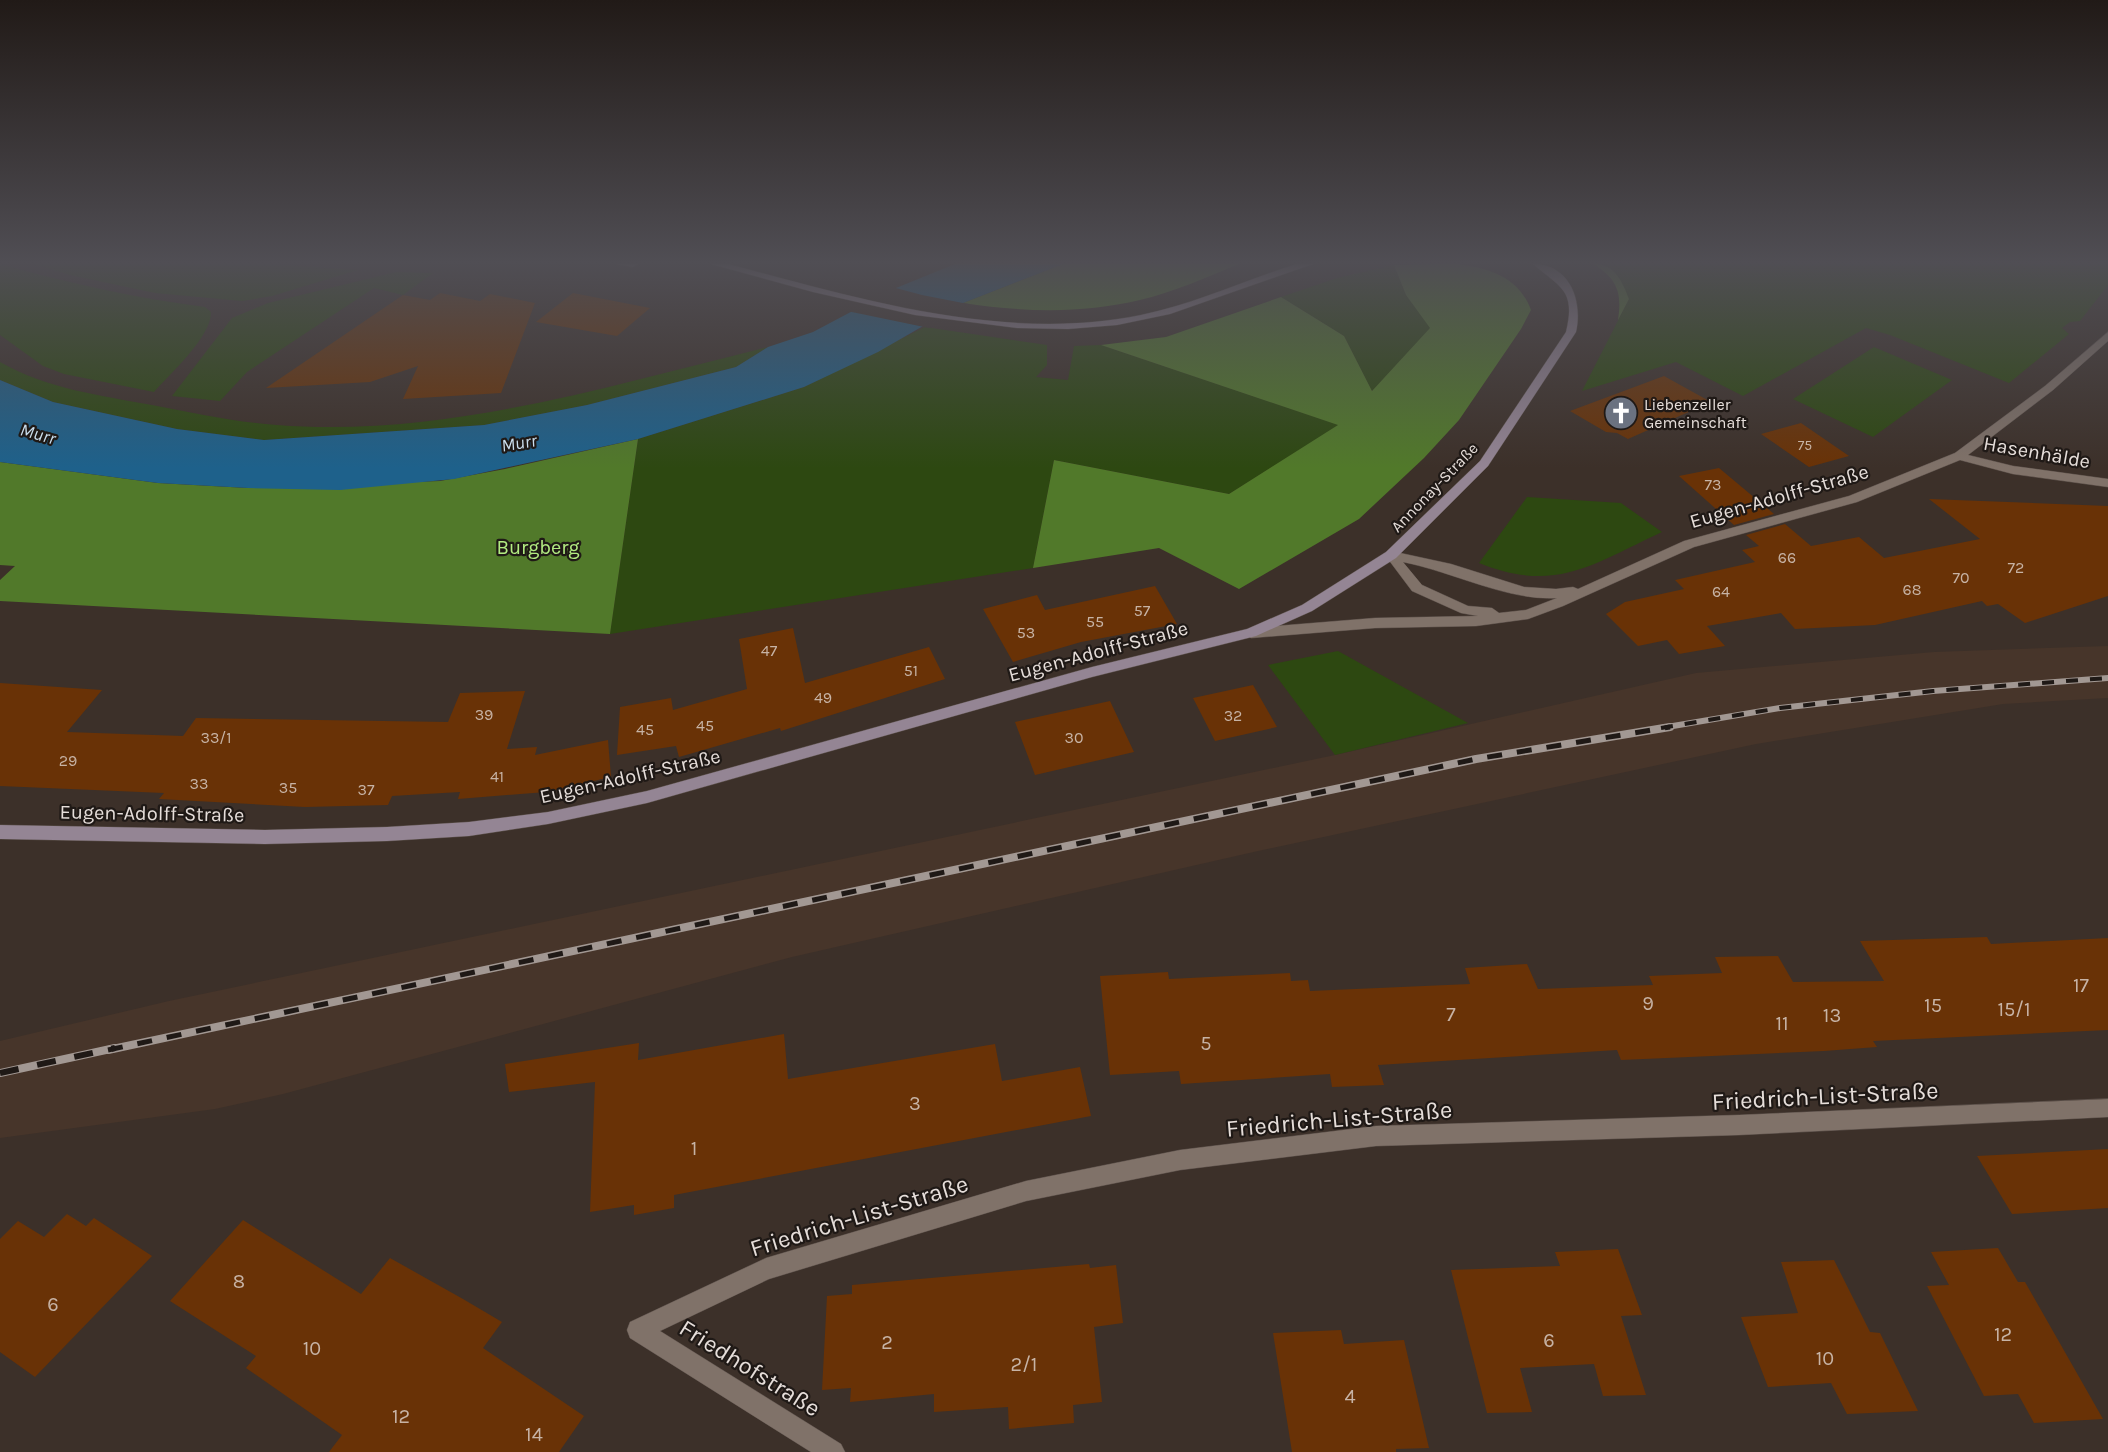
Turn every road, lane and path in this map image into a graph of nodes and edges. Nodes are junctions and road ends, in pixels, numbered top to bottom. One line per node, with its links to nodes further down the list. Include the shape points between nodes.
1 (1571, 332): 5 (street, Annonay-Straße, via 1484,463)
2 (2108, 335): 3 (street, Eugen-Adolff-Straße, via 2049,388)
3 (1959, 456): 4 (street, Hasenhälde, via 2022,472); 6 (street, Eugen-Adolff-Straße, via 1853,499 1689,544)
4 (2108, 483)
5 (1391, 555): 6 (street, Eugen-Adolff-Straße, via 1446,567 1495,586 1532,594); 7 (street, Eugen-Adolff-Straße, via 1417,588 1448,604 1483,613); 8 (street, Eugen-Adolff-Straße, via 1307,608)
6 (1602, 585): 7 (street, Eugen-Adolff-Straße)
7 (1528, 614): 8 (street, Eugen-Adolff-Straße, via 1476,621 1375,623)
8 (1251, 633): 9 (street, Eugen-Adolff-Straße, via 1092,672 647,797 548,818 469,829 265,837)
9 (0, 831)
10 (2108, 1108): 11 (street, Friedrich-List-Straße, via 1376,1136 1180,1160 1026,1191 766,1269)
11 (638, 1330): 12 (street, Friedhofstraße)
12 (833, 1452)

